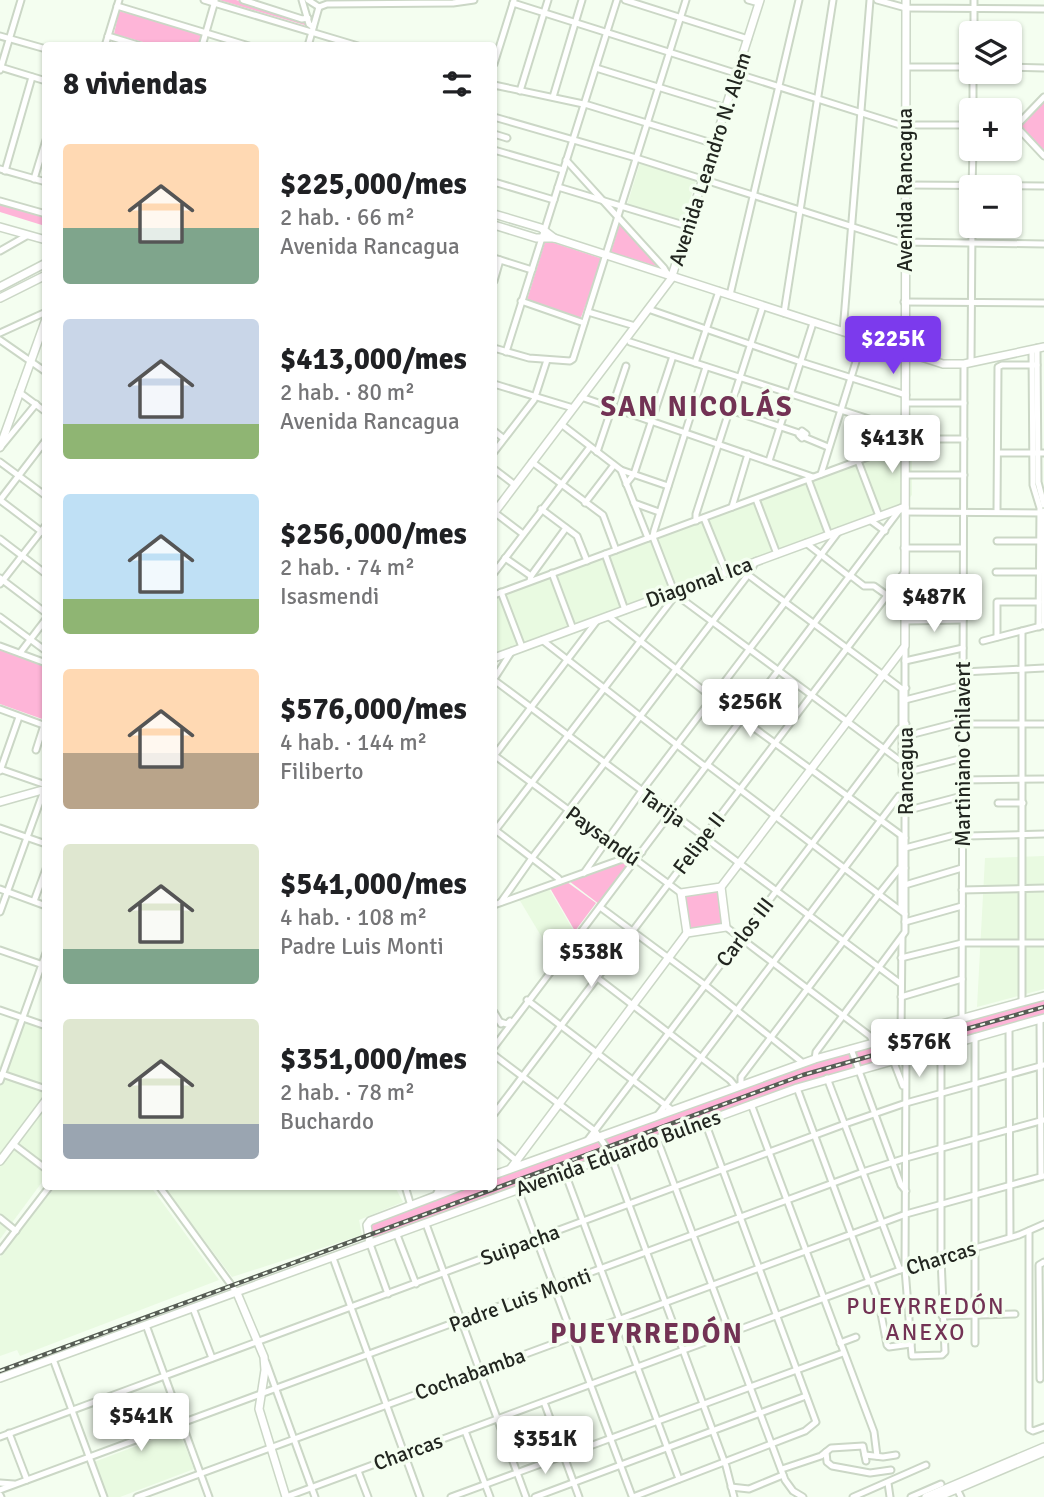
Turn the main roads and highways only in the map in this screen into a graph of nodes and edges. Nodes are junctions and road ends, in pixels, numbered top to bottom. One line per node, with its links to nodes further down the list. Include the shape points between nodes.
1 (760, 2): 9 (main road, Avenida Leandro N. Alem)
2 (906, 4): 15 (main road, Avenida Rancagua)
3 (497, 215): 6 (main road)
4 (497, 226): 6 (main road)
5 (0, 227): 7 (main road)
6 (544, 234): 9 (main road)
7 (42, 239)
8 (42, 265): 11 (main road)
9 (670, 276): 15 (main road); 17 (main road, Avenida Leandro N. Alem)
10 (42, 277): 12 (main road)
11 (0, 286)
12 (0, 298)
13 (42, 332): 16 (main road, via 5,420)
14 (1038, 348): 15 (main road, via 947,365)
15 (905, 353): 18 (main road, Avenida Rancagua)
16 (0, 448)
17 (497, 508)
18 (903, 509): 19 (main road, Diagonal Ica); 22 (main road, via 905,646)
19 (497, 657)
20 (42, 788): 21 (main road)
21 (0, 802)
22 (721, 887): 23 (main road, via 726,927); 23 (main road, via 681,893)
23 (687, 933): 28 (main road)
24 (1044, 996): 28 (main road, via 815,1059 669,1107 657,1116 598,1134 587,1142)
25 (1042, 1019): 31 (main road, Avenida Eduardo Bulnes, via 797,1088)
26 (42, 1105): 27 (main road)
27 (2, 1155)
28 (518, 1162): 29 (main road)
29 (497, 1174)
30 (451, 1190): 31 (main road, via 368,1223)
31 (370, 1244): 32 (main road, Avenida Eduardo Bulnes)
32 (237, 1293): 33 (main road); 35 (main road, Avenida Eduardo Bulnes)
33 (256, 1342): 34 (main road); 34 (main road)
34 (265, 1372): 39 (main road, via 255,1407)
35 (0, 1378)
36 (1044, 1447): 40 (main road)
37 (1044, 1452): 38 (main road)
38 (959, 1493): 41 (main road)
39 (285, 1497)
40 (926, 1497)
41 (939, 1497)

